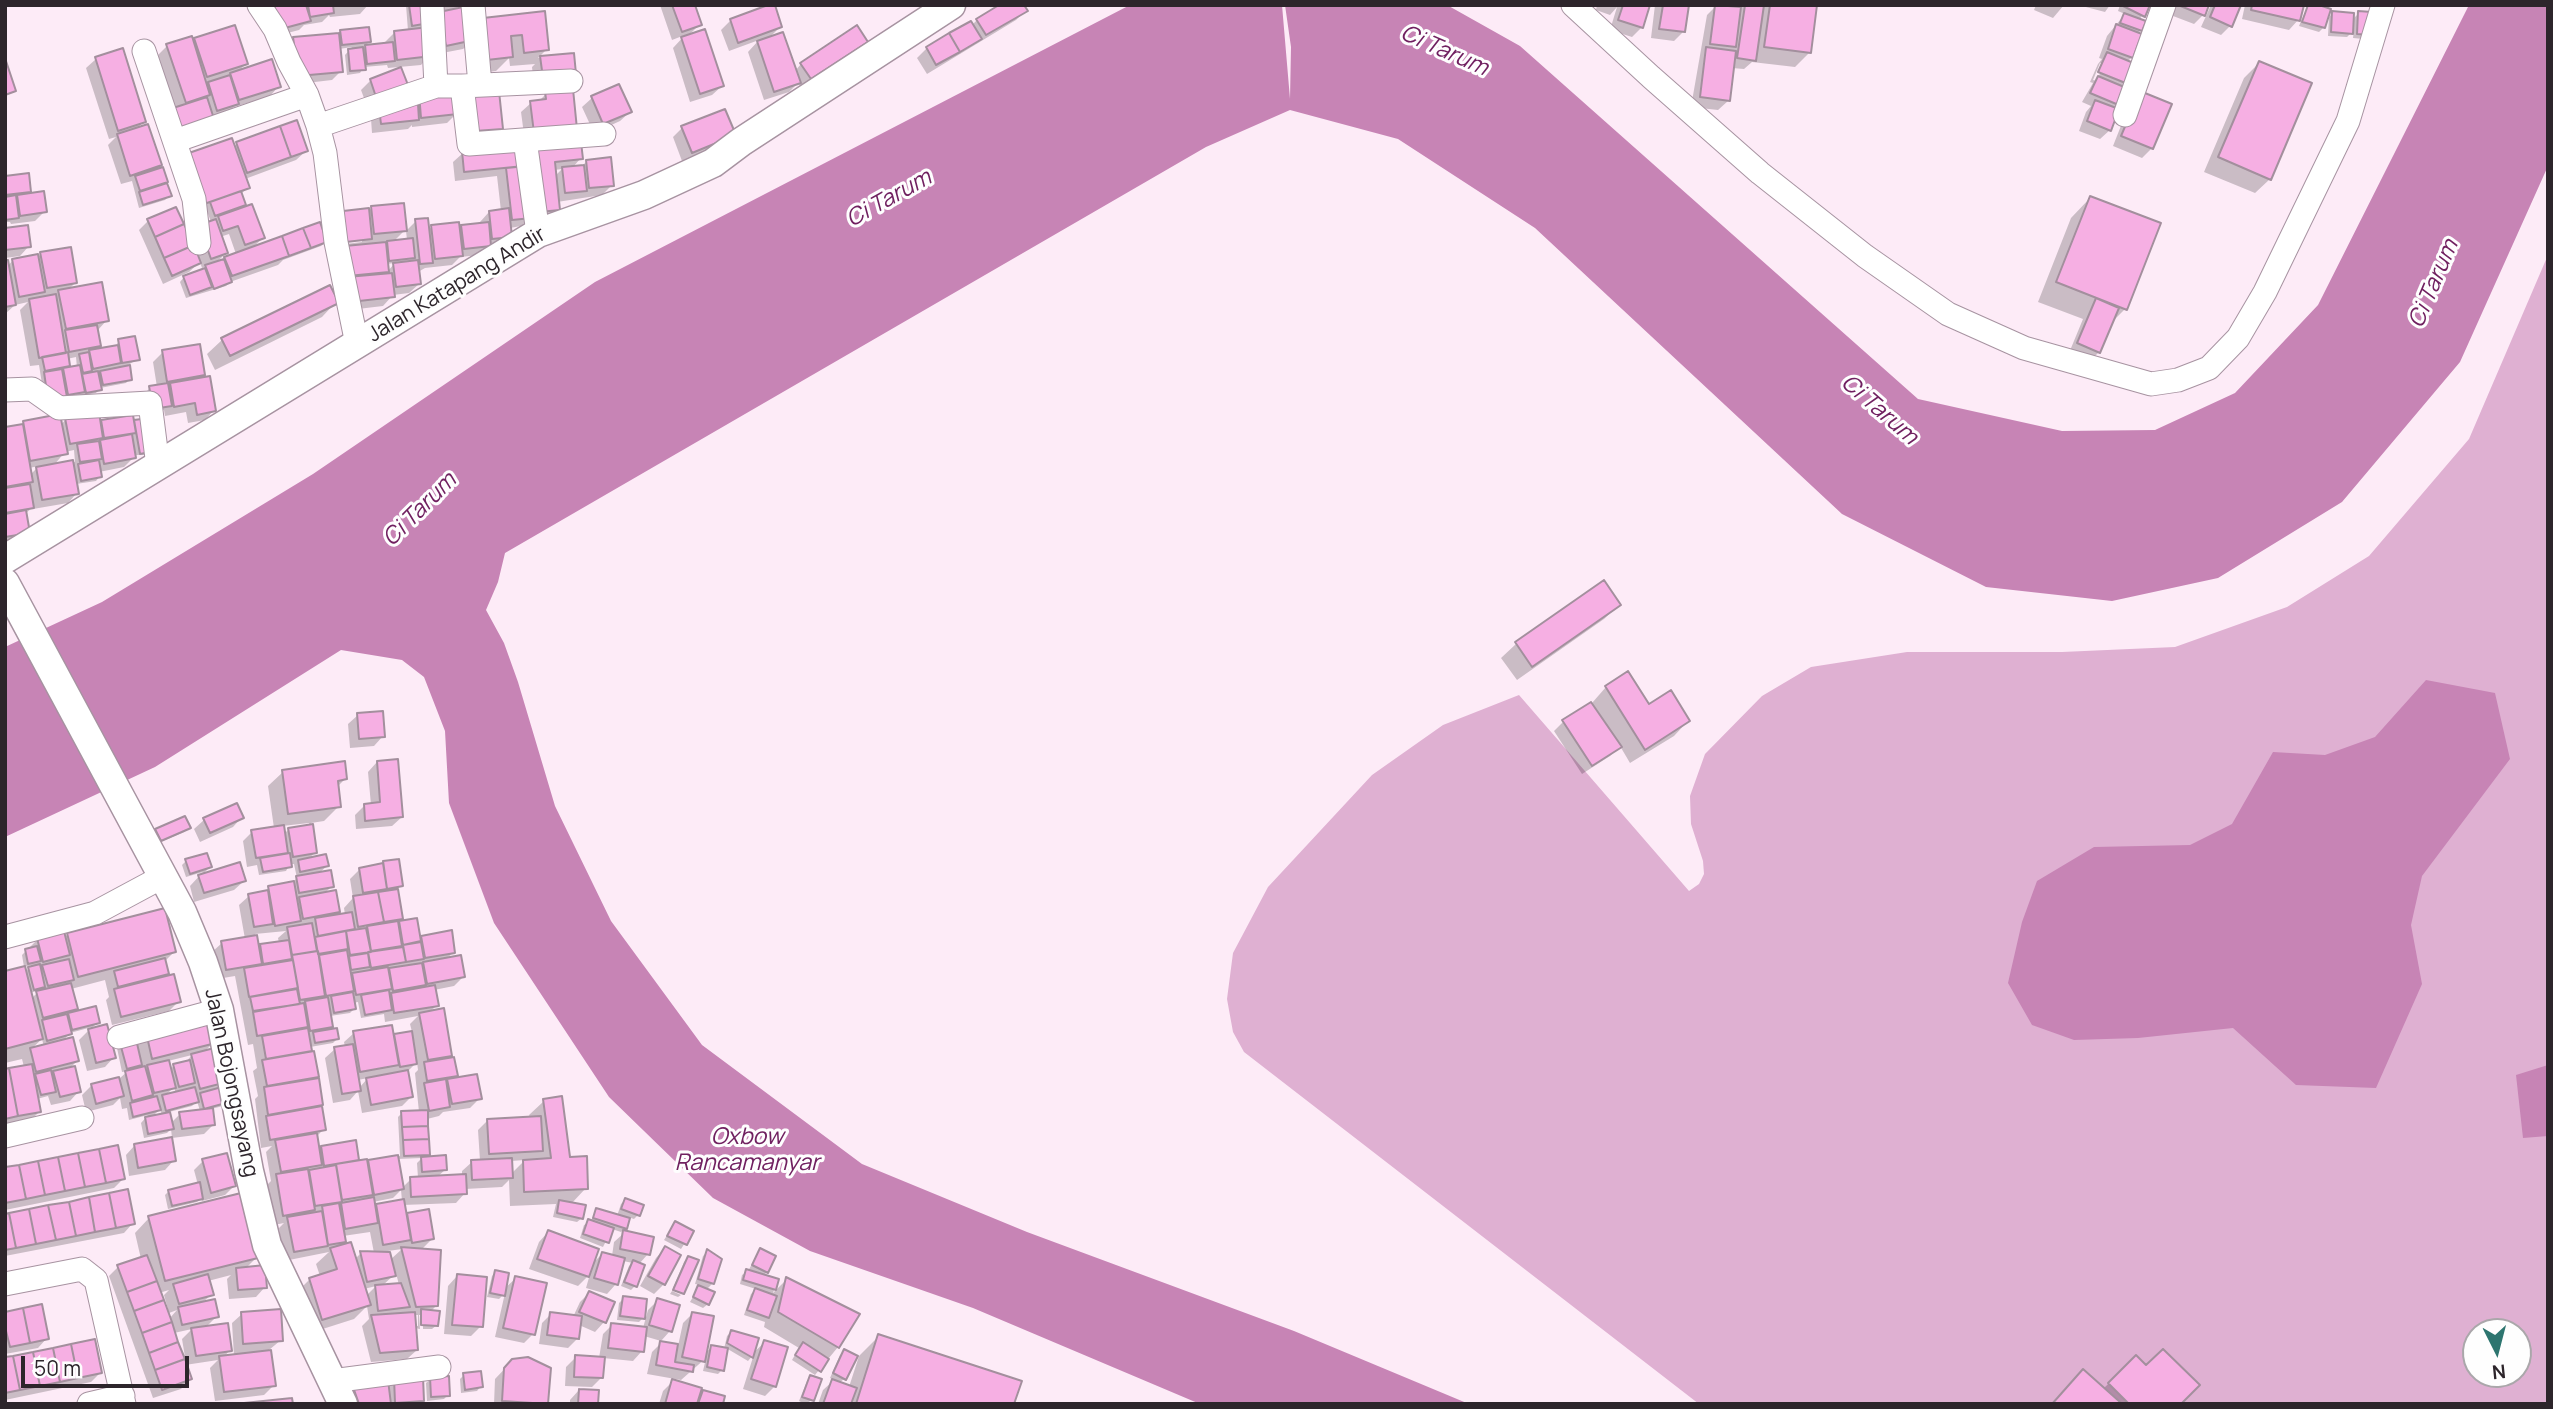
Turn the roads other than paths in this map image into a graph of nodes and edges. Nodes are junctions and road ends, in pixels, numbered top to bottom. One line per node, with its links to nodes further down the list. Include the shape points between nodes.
1 (259, 5): 12 (street)
2 (432, 5): 10 (street)
3 (474, 5): 11 (street)
4 (950, 5): 18 (street, Jalan Katapang Andir, via 713,163 644,195)
5 (1573, 5): 7 (street, via 1760,173 1948,314 2024,348 2151,384 2209,368 2238,338 2348,121)
6 (2164, 5): 13 (street)
7 (2383, 5)
8 (144, 51): 17 (street)
9 (572, 81): 11 (street)
10 (436, 86): 11 (street); 14 (street)
11 (471, 86): 16 (street, via 468,145)
12 (307, 95): 14 (street); 17 (street)
13 (2125, 115)
14 (318, 126): 20 (street)
15 (604, 134): 16 (street)
16 (525, 140): 18 (street)
17 (175, 141): 19 (street, via 194,199)
18 (538, 233): 20 (street, Jalan Katapang Andir)
19 (200, 243)
20 (357, 344): 22 (street, Jalan Katapang Andir)
21 (5, 390): 22 (street, via 32,389 59,408 150,403)
22 (158, 466): 23 (street, Jalan Katapang Andir)
23 (5, 559)
24 (8, 589): 25 (street, Jalan Bojongsayang)
25 (163, 877): 26 (street, via 95,914); 27 (street, Jalan Bojongsayang, via 198,949)
26 (5, 937)
27 (219, 1010): 28 (street); 33 (street, Jalan Bojongsayang, via 267,1245)
28 (119, 1037)
29 (82, 1118): 30 (street)
30 (5, 1136)
31 (5, 1284): 34 (street, via 82,1269 96,1280)
32 (439, 1367): 33 (street)
33 (338, 1392)
34 (124, 1400): 35 (street)
35 (89, 1404)

